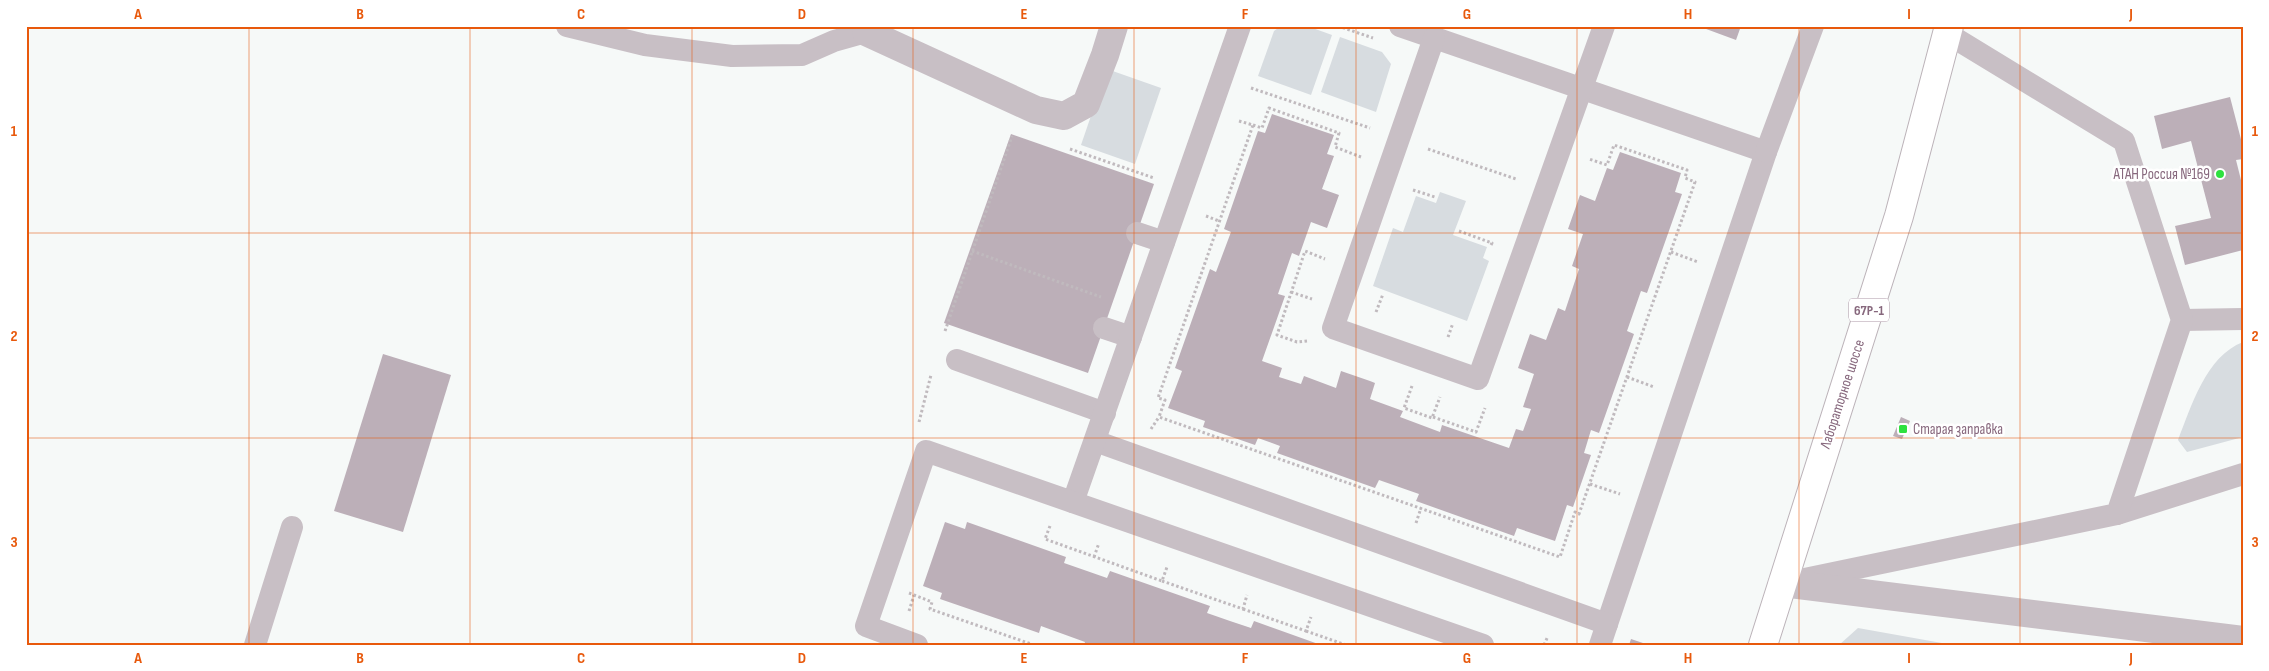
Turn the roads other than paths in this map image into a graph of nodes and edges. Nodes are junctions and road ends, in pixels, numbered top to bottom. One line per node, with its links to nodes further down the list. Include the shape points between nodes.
1 (567, 26): 7 (lane, via 645,44 732,56 802,55)
2 (1114, 26): 7 (street, via 1086,104 1064,116 1036,110)
3 (1240, 26): 13 (lane)
4 (1400, 26): 9 (lane)
5 (1604, 26): 10 (lane)
6 (1813, 26): 11 (lane)
7 (861, 29)
8 (1948, 30): 15 (lane, via 2124,141); 25 (main road, Лабораторное шоссе / 67Р-1, via 1899,216)
9 (1434, 38): 10 (lane); 10 (lane, via 1333,328 1478,379)
10 (1581, 88): 11 (lane)
11 (1766, 152): 26 (lane)
12 (1137, 233): 13 (lane)
13 (1164, 242): 17 (lane)
14 (2243, 318): 15 (lane)
15 (2182, 320): 23 (lane)
16 (1104, 328): 17 (lane)
17 (1131, 337): 19 (lane)
18 (958, 360): 19 (lane)
19 (1105, 413): 20 (lane)
20 (1095, 441): 22 (lane); 26 (lane)
21 (2243, 474): 23 (lane)
22 (1073, 502): 29 (lane, via 926,451 866,626); 30 (lane)
23 (2117, 514): 25 (lane)
24 (292, 526): 28 (lane)
25 (1782, 583): 27 (street); 31 (main road, Лабораторное шоссе / 67Р-1)
26 (1604, 635)
27 (2243, 640)
28 (255, 645)
29 (917, 645)
30 (1483, 645)
31 (1763, 645)

